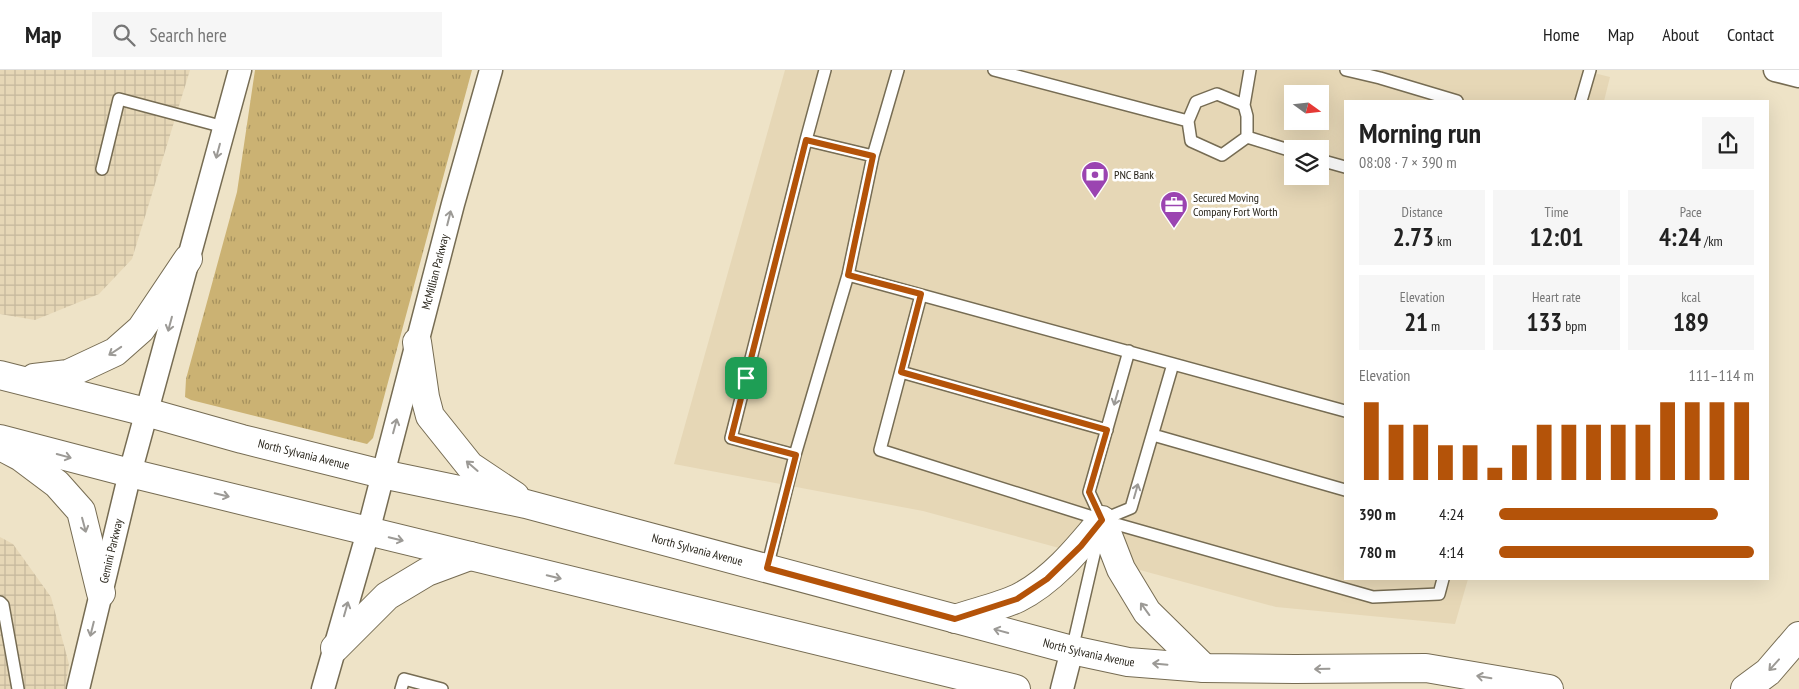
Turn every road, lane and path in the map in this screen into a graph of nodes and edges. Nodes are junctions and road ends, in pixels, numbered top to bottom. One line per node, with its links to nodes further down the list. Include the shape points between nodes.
1 (240, 70): 15 (street)
2 (491, 70): 26 (street, McMillian Parkway, one-way to 2)
3 (825, 70): 17 (lane)
4 (898, 70): 19 (lane)
5 (994, 70): 14 (lane)
6 (1250, 70): 13 (lane)
7 (1346, 70): 11 (lane)
8 (1590, 70): 12 (lane)
9 (1775, 70): 10 (street)
10 (1799, 76)
11 (1454, 100)
12 (1581, 100)
13 (1244, 105): 14 (lane, via 1218,94 1196,102); 16 (lane, via 1248,116)
14 (1188, 121): 16 (lane, via 1191,141 1222,155)
15 (224, 128): 22 (lane, via 119,99); 23 (street, one-way to 23)
16 (1247, 137): 18 (lane)
17 (806, 140): 19 (lane); 37 (lane, via 731,438)
18 (1284, 149)
19 (873, 156): 24 (lane)
20 (1329, 163): 21 (lane)
21 (1344, 167)
22 (102, 169)
23 (188, 259): 30 (main road, one-way to 30, via 141,329 115,352 68,374); 32 (street, one-way to 32)
24 (848, 275): 25 (lane); 37 (lane)
25 (921, 294): 27 (lane); 29 (lane)
26 (417, 342): 39 (street, McMillian Parkway, one-way to 26); 41 (main road, one-way to 26, via 470,466 430,416)
27 (1130, 352): 28 (lane); 33 (lane, one-way to 33)
28 (1173, 364): 31 (lane); 34 (lane)
29 (901, 372): 33 (lane); 42 (lane, via 880,450)
30 (9, 377): 32 (main road, North Sylvania Avenue)
31 (1344, 411)
32 (146, 412): 38 (street, Gemini Parkway); 39 (main road, North Sylvania Avenue)
33 (1107, 430): 42 (lane, via 1089,492)
34 (1152, 435): 40 (lane); 42 (lane, one-way to 34, via 1131,508)
35 (0, 439): 38 (main road, one-way to 38)
36 (0, 446): 47 (main road, one-way to 47, via 57,484 81,512)
37 (796, 455): 45 (lane)
38 (130, 473): 43 (main road, one-way to 43); 47 (street, Gemini Parkway)
39 (382, 474): 41 (main road, North Sylvania Avenue); 43 (street)
40 (1344, 490)
41 (526, 504): 45 (main road, North Sylvania Avenue)
42 (1102, 520): 46 (lane, via 1373,597 1439,594); 49 (main road, via 1047,579 1017,599); 53 (lane); 55 (main road, one-way to 42, via 1147,612 1121,569)
43 (368, 532): 44 (main road, one-way to 44); 52 (street, one-way to 43)
44 (470, 556): 52 (main road, via 426,572 387,596); 54 (main road, one-way to 54)
45 (767, 568): 49 (main road, North Sylvania Avenue)
46 (1443, 580)
47 (101, 593): 57 (street, Gemini Parkway, one-way to 57)
48 (0, 602): 50 (lane, via 3,605)
49 (955, 619): 53 (main road, North Sylvania Avenue, one-way to 49)
50 (4, 630): 56 (lane)
51 (1799, 636): 65 (main road, one-way to 65, via 1768,672)
52 (335, 648): 58 (street)
53 (1072, 650): 55 (main road, North Sylvania Avenue, one-way to 53, via 1128,662); 63 (street)
54 (896, 660): 61 (main road); 62 (main road)
55 (1204, 668): 64 (main road, North Sylvania Avenue, one-way to 55, via 1426,668)
56 (18, 688)
57 (78, 689)
58 (323, 689)
59 (401, 689): 60 (lane, via 404,679)
60 (442, 689)
61 (940, 689)
62 (1016, 689)
63 (1062, 689)
64 (1549, 689)
65 (1745, 689)

